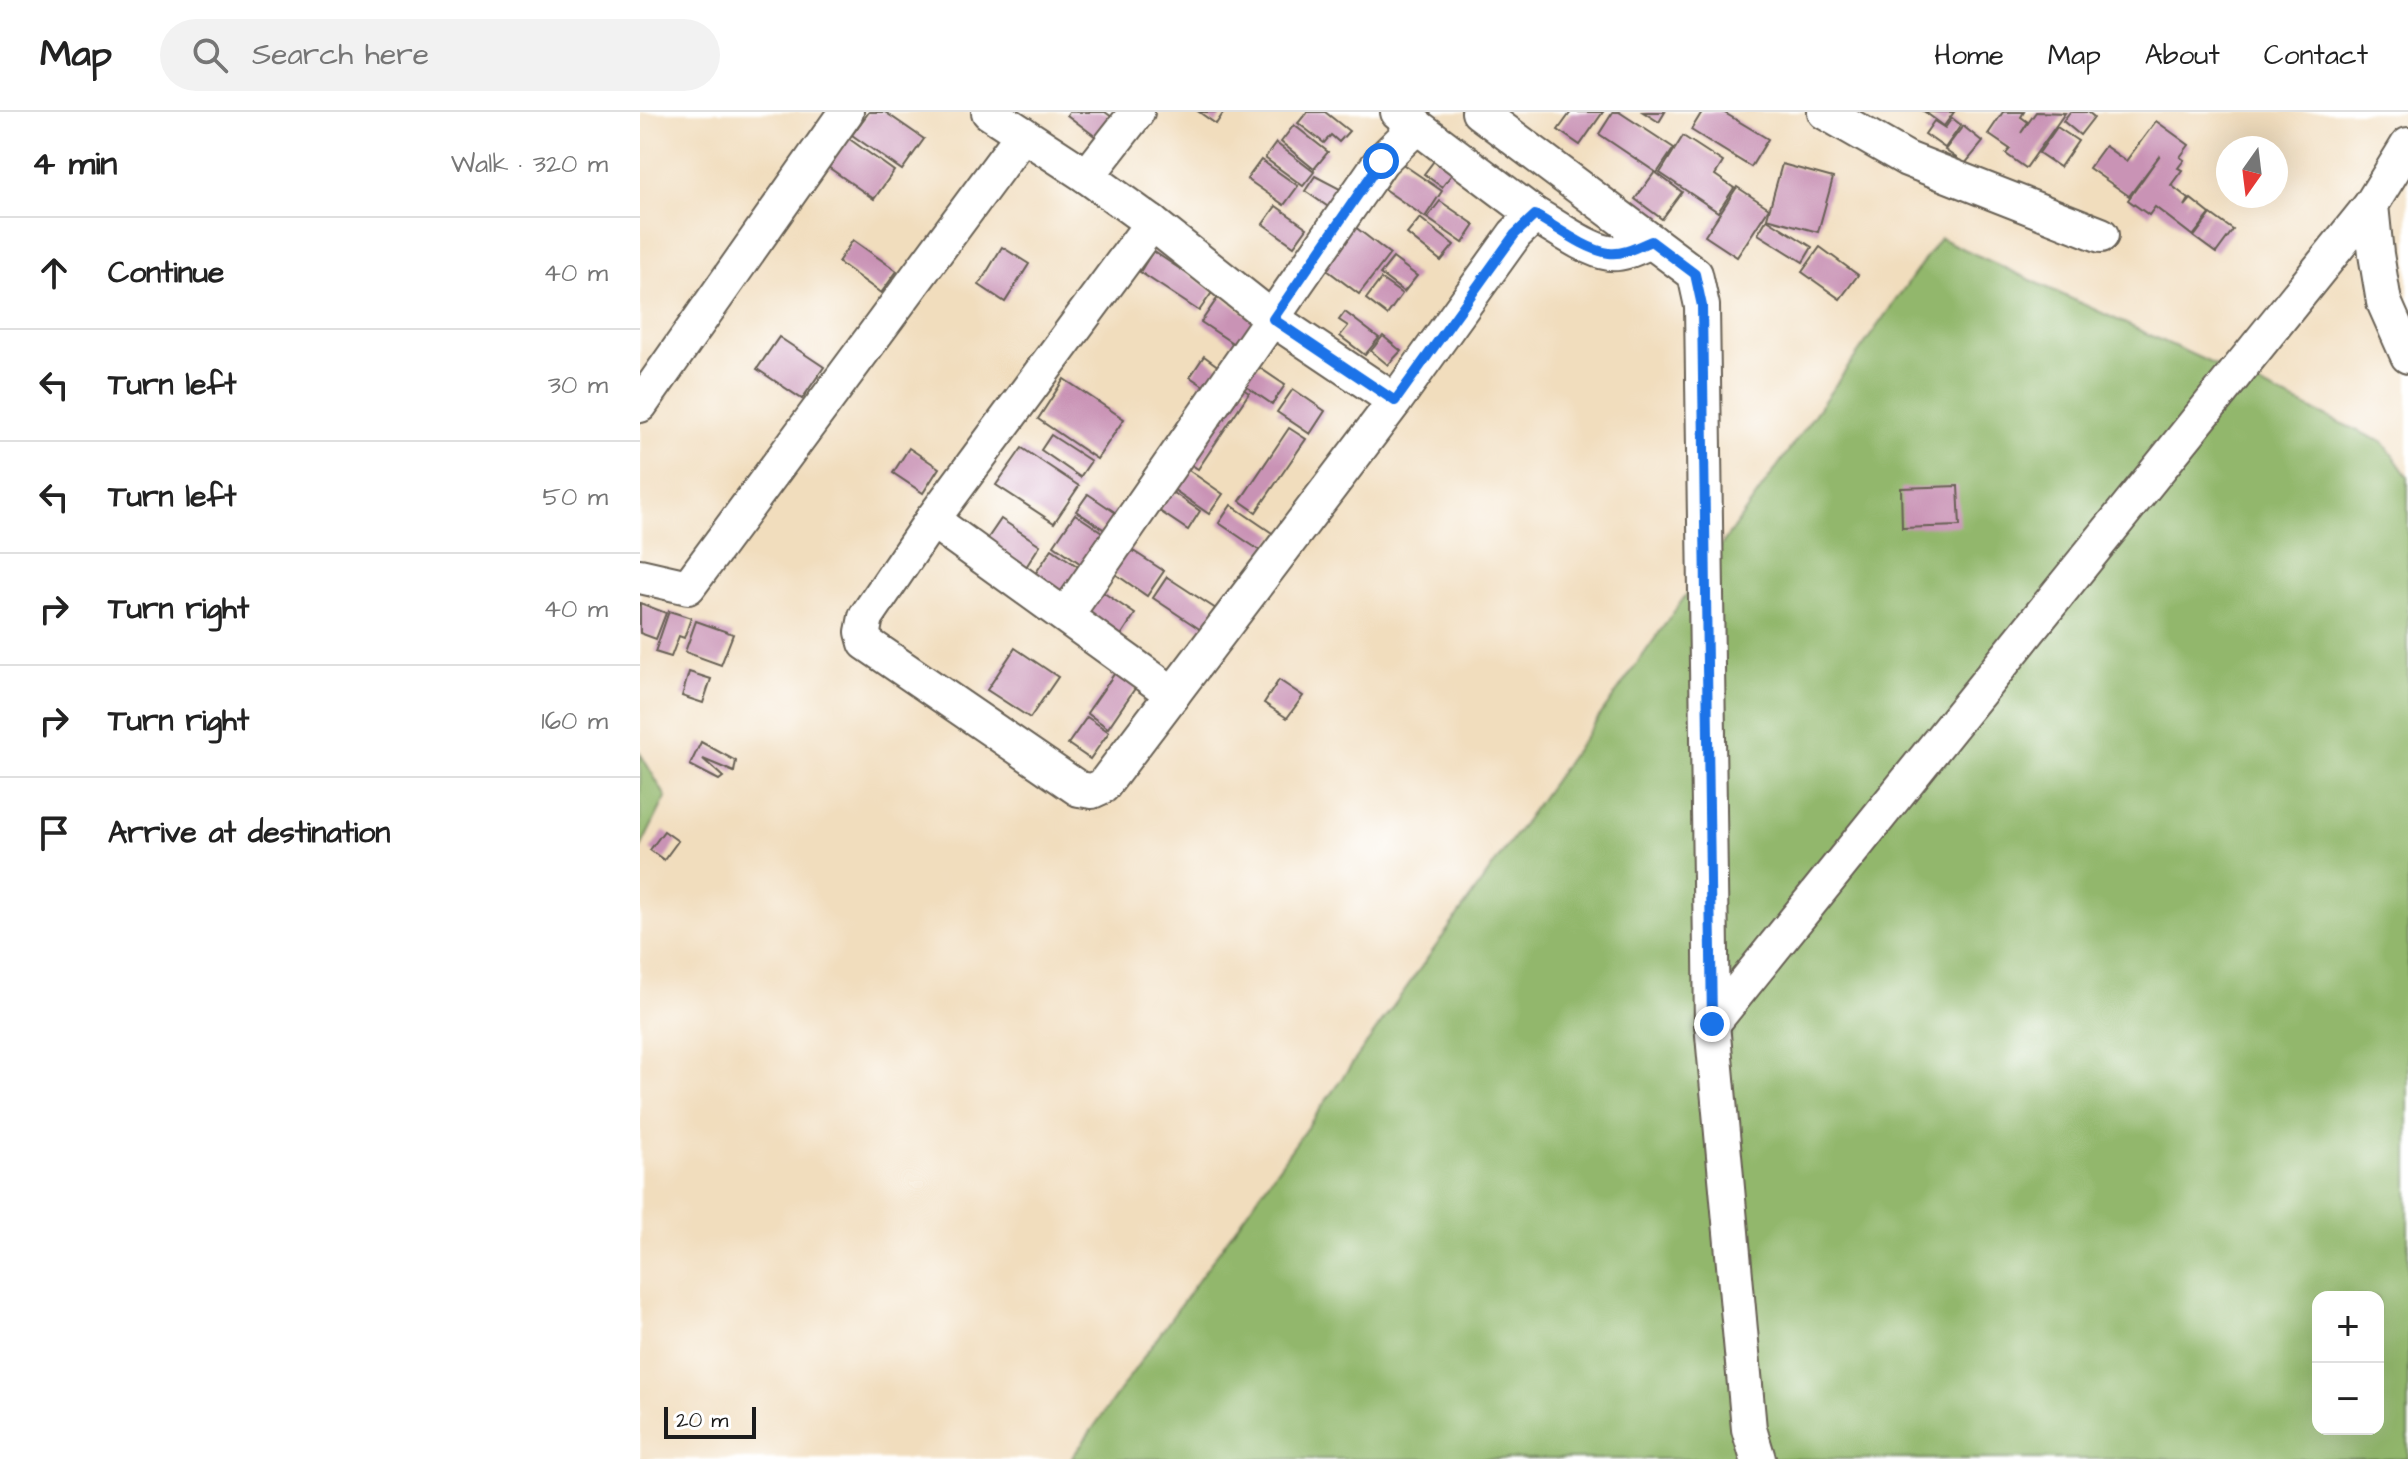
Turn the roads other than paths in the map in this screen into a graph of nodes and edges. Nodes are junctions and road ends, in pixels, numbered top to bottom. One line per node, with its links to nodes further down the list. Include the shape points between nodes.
1 (846, 112): 17 (street)
2 (1137, 112): 8 (street)
3 (1479, 112): 13 (street)
4 (1825, 112): 12 (street, via 1907,159)
5 (1002, 119): 8 (street); 19 (street, via 688,587)
6 (1407, 119): 10 (street); 14 (street)
7 (2408, 145): 9 (street)
8 (1087, 176): 11 (street)
9 (2371, 205): 15 (street, via 2384,302); 22 (street)
10 (1535, 215): 13 (street, via 1609,253); 16 (street, via 1515,234)
11 (1152, 223): 14 (street); 18 (street)
12 (2101, 235)
13 (1651, 241): 22 (street, via 1695,274 1702,306)
14 (1273, 319): 16 (street); 20 (street)
15 (2408, 356)
16 (1395, 401): 21 (street)
17 (640, 405)
18 (932, 520): 20 (street); 21 (street, via 866,617 866,643 1079,789 1103,786)
19 (640, 576)
20 (1066, 615): 21 (street)
21 (1173, 694)
22 (1712, 1024): 23 (street, via 1749,1429)
23 (1758, 1459)

